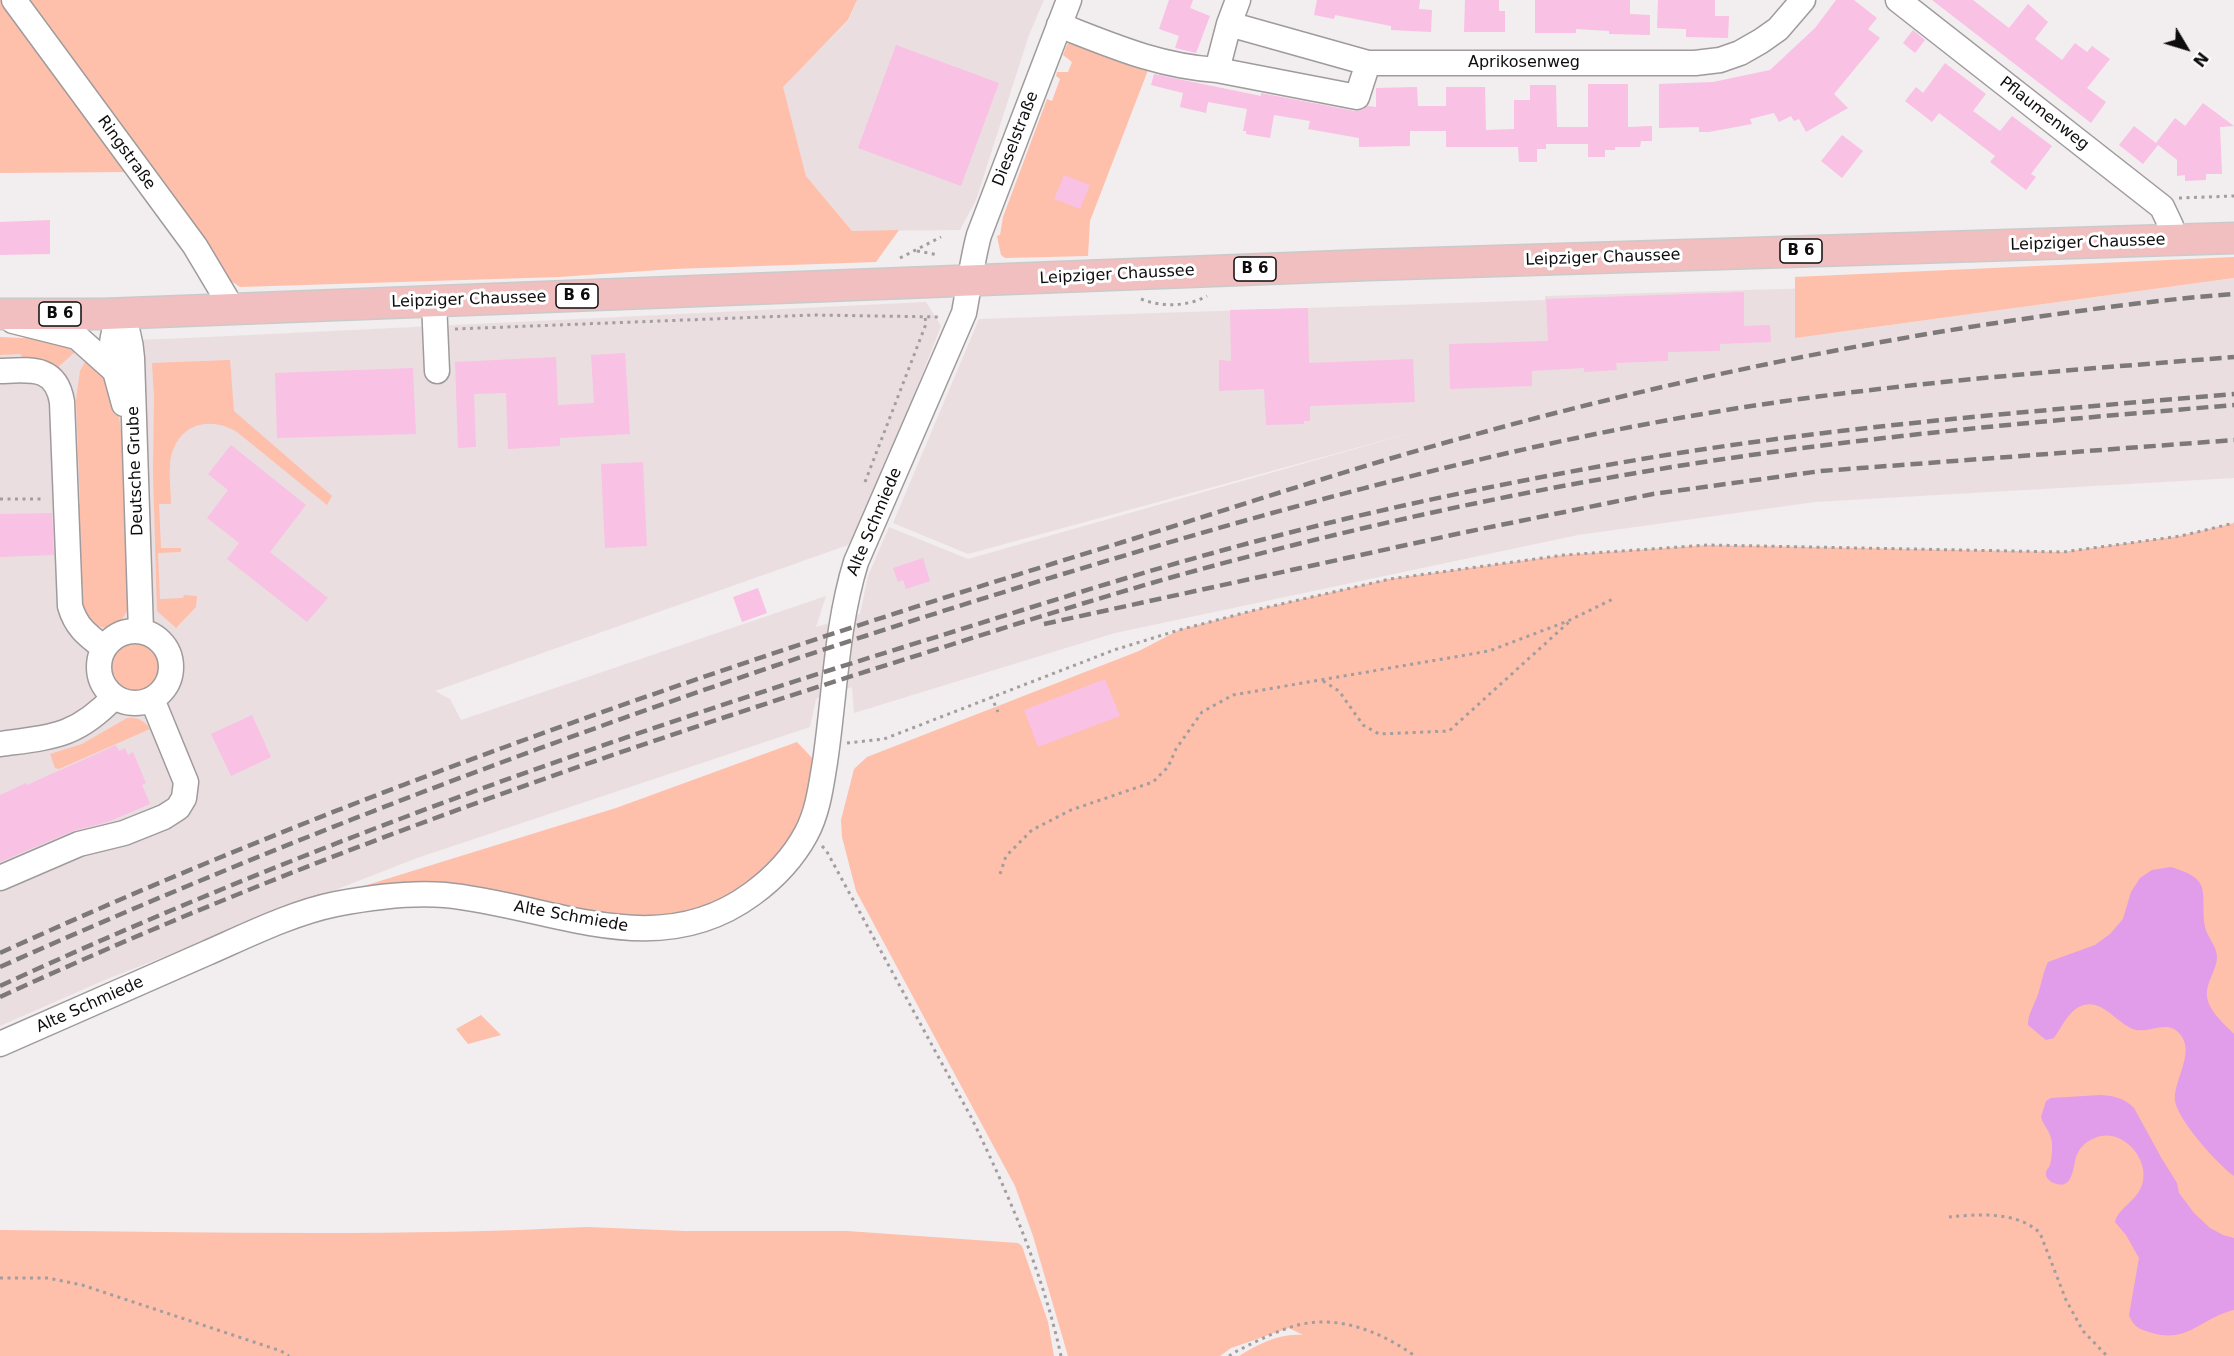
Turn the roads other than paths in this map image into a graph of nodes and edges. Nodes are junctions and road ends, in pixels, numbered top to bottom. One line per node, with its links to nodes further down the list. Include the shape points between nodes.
1 (14, 0): 13 (street, Ringstraße, via 195,246)
2 (1069, 0): 7 (street, Dieselstraße)
3 (1238, 0): 6 (street)
4 (1803, 0): 8 (street, Aprikosenweg, via 1761,41 1720,60)
5 (1898, 0): 11 (street, Pflaumenweg, via 2159,204 2171,226)
6 (1229, 24): 8 (street, Aprikosenweg); 9 (street)
7 (1059, 25): 9 (street, via 1154,61); 12 (street, Dieselstraße, via 979,235)
8 (1368, 63): 9 (street, via 1357,97)
9 (1217, 70)
10 (2234, 238): 11 (main road, Leipziger Chaussee / B 6)
11 (2172, 240): 12 (main road, Leipziger Chaussee / B 6)
12 (971, 280): 16 (main road, Leipziger Chaussee / B 6); 27 (street, Alte Schmiede, via 964,313 870,527 848,589 819,795 807,833 764,885 720,915 661,928 589,923 444,895 352,901 300,915 238,940)
13 (232, 308): 14 (main road, Leipziger Chaussee / B 6); 16 (main road, Leipziger Chaussee / B 6)
14 (120, 313): 15 (main road, Leipziger Chaussee / B 6); 18 (street, via 110,347); 20 (street, Deutsche Grube, via 130,339)
15 (0, 316): 18 (street, via 77,337)
16 (435, 316): 19 (street)
17 (0, 371): 22 (street, via 41,371 60,388 70,606 74,621)
18 (115, 371): 20 (street)
19 (437, 371)
20 (134, 444): 21 (street, Deutsche Grube)
21 (141, 631): 22 (street, via 124,633); 24 (street, via 159,640 170,657 168,681)
22 (104, 648): 23 (street, via 99,675)
23 (114, 697): 24 (street, via 133,703); 25 (street, via 71,731)
24 (152, 699): 26 (street, via 186,782 184,798 177,808 124,833 79,844)
25 (0, 744)
26 (0, 878)
27 (0, 1044)

